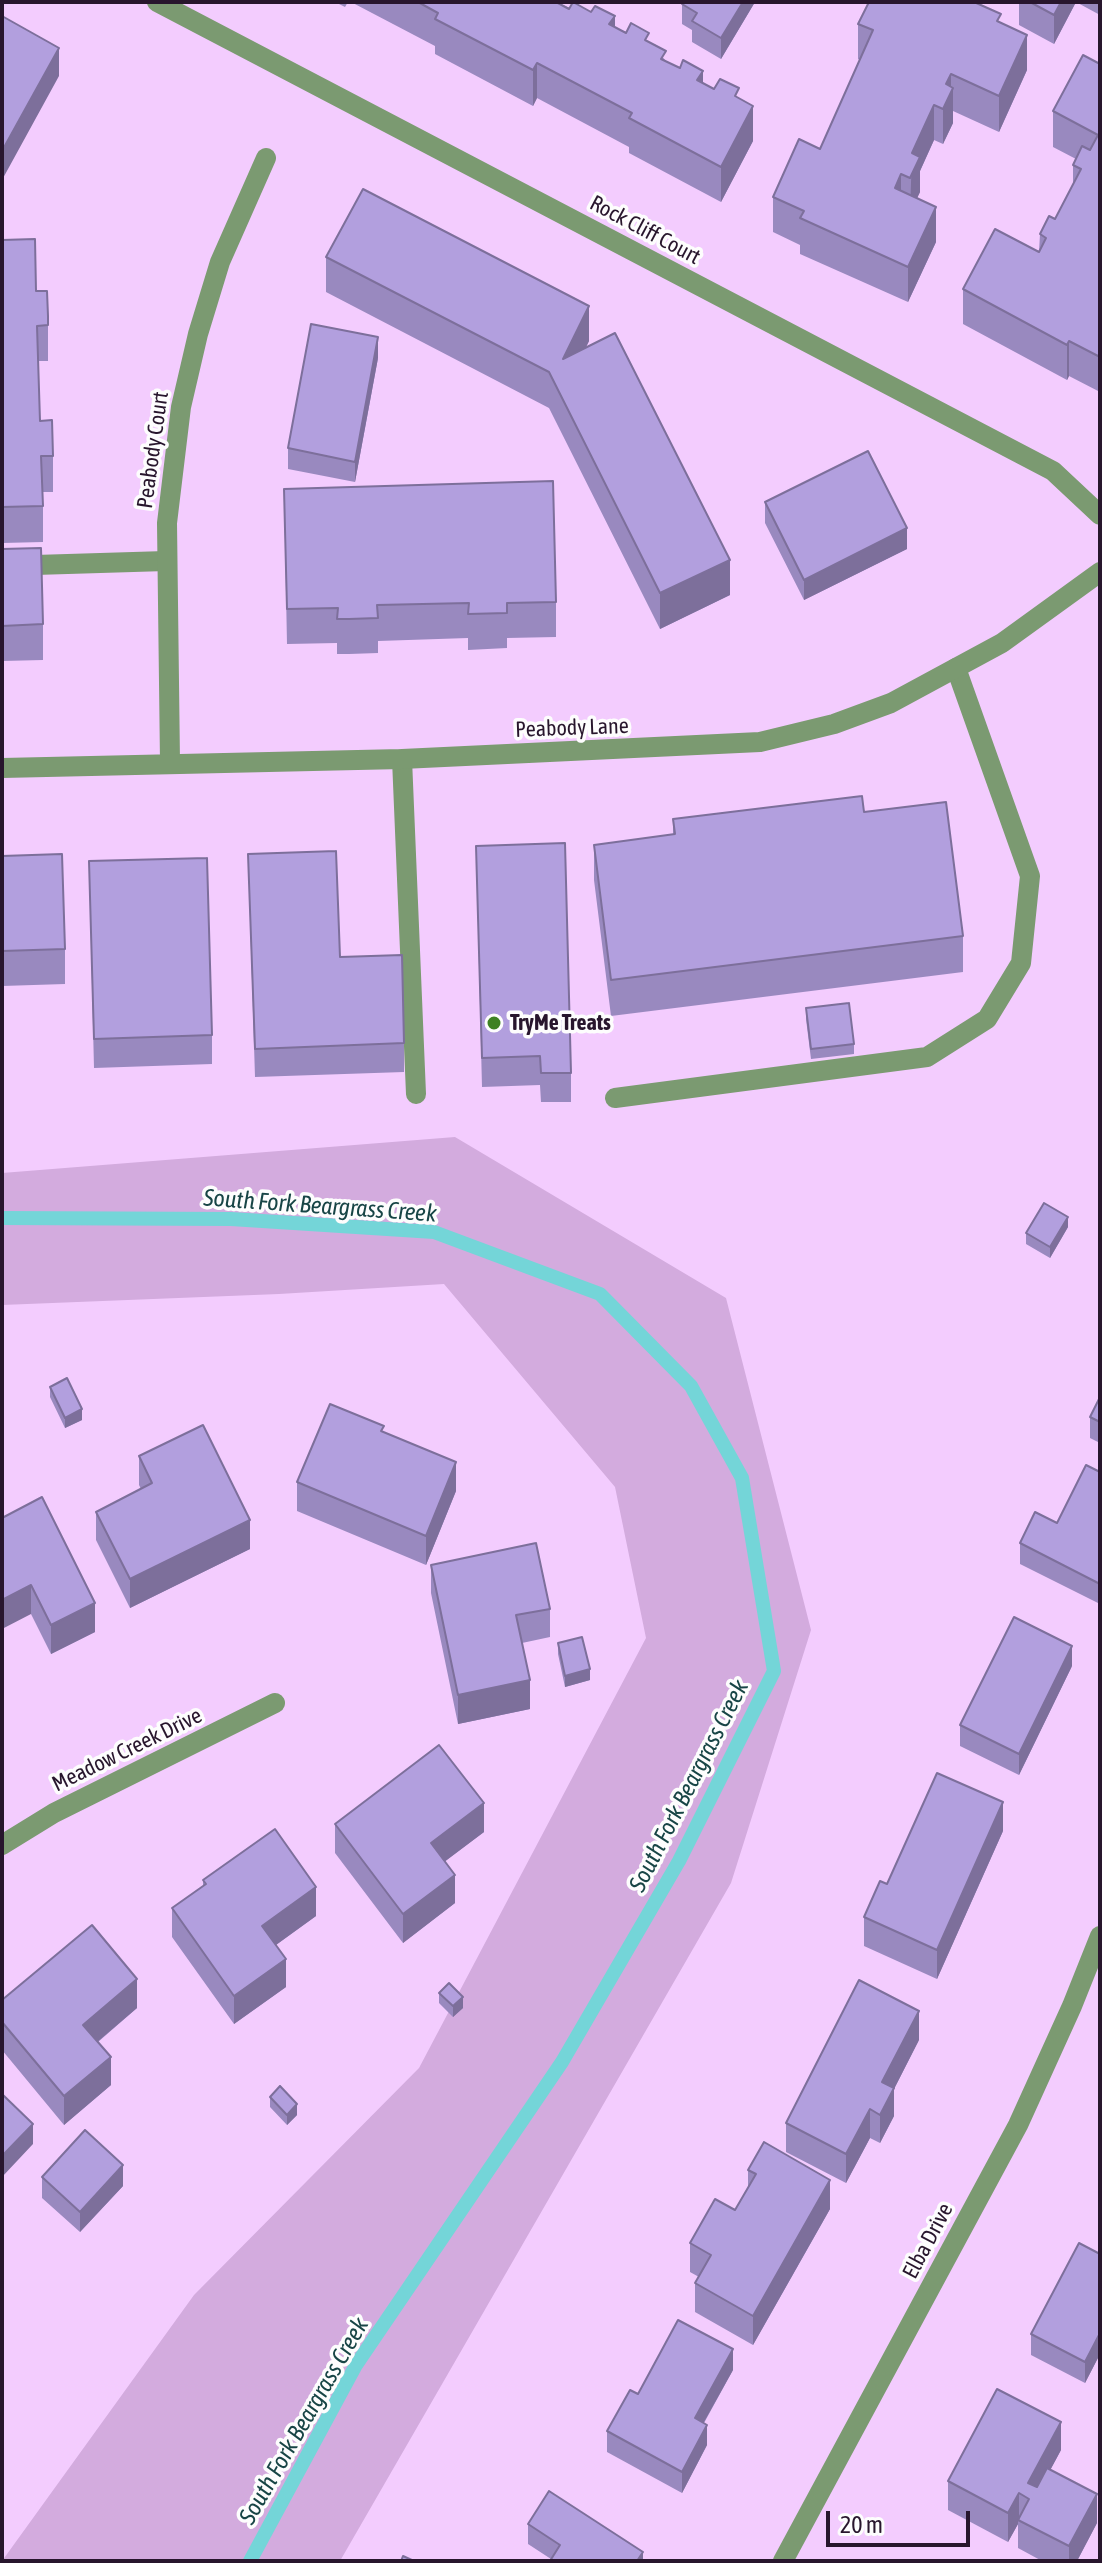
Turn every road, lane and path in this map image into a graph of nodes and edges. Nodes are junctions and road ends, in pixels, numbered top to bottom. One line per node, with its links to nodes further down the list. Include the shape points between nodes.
1 (157, 2): 3 (street, Rock Cliff Court, via 1053,471)
2 (266, 158): 4 (street, Peabody Court, via 220,262 198,334 181,407)
3 (1100, 515)
4 (166, 561): 5 (street); 9 (street, Peabody Court)
5 (2, 566)
6 (1100, 572): 7 (street, Peabody Lane, via 1002,643)
7 (956, 668): 8 (street, Peabody Lane, via 891,703 760,742); 12 (street, via 1030,876 1021,963 987,1019 927,1057)
8 (402, 759): 9 (street, Peabody Lane); 11 (street)
9 (170, 762): 10 (street, Peabody Lane)
10 (2, 768)
11 (416, 1094)
12 (615, 1098)
13 (275, 1703): 14 (street, Meadow Creek Drive, via 54,1813)
14 (2, 1845)
15 (1100, 1936): 16 (street, Elba Drive, via 1018,2125)
16 (783, 2561)

